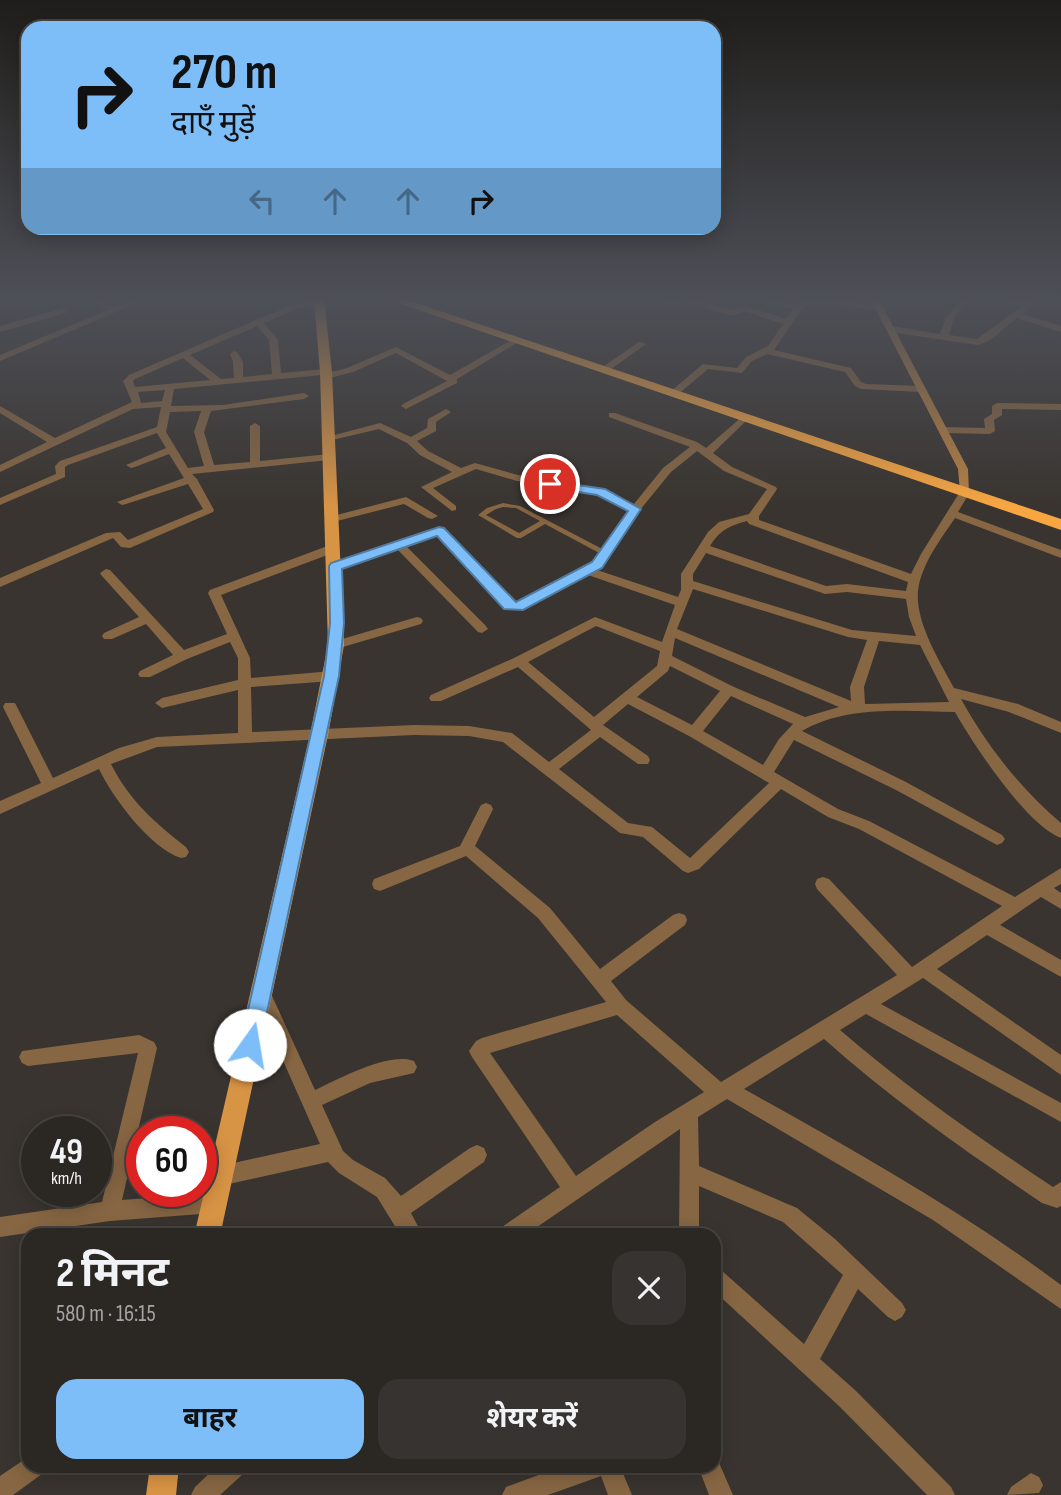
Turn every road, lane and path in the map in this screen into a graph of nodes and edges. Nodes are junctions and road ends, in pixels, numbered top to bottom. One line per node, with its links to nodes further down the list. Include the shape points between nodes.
1 (155, 368): 24 (street, via 130,379)
2 (200, 368): 21 (street)
3 (238, 368): 20 (street)
4 (276, 368): 19 (street)
5 (325, 368): 17 (main road)
6 (355, 368): 17 (street)
7 (433, 368): 18 (street)
8 (468, 368): 18 (street)
9 (597, 368): 16 (highway)
10 (607, 368): 16 (street)
11 (704, 368): 25 (street)
12 (715, 368): 13 (street, via 737,372)
13 (741, 368)
14 (841, 368): 23 (street, via 864,387)
15 (910, 368): 23 (street)
16 (604, 370): 25 (highway)
17 (326, 374): 19 (street); 39 (main road)
18 (451, 377): 28 (street, via 452,384)
19 (277, 378): 20 (street)
20 (239, 381): 21 (street)
21 (219, 383): 22 (street)
22 (170, 387): 24 (street); 29 (street)
23 (921, 389): 38 (street)
24 (132, 390): 27 (street, via 136,401)
25 (673, 394): 35 (highway)
26 (304, 396): 32 (street)
27 (132, 406): 29 (street); 40 (street)
28 (406, 406)
29 (165, 407): 32 (street); 37 (street)
30 (1061, 407): 38 (street, via 998,405 997,415 989,419 990,430)
31 (0, 409): 40 (street)
32 (207, 409): 47 (street, via 199,432)
33 (446, 412): 41 (street, via 431,421 432,429)
34 (612, 415): 43 (street)
35 (744, 418): 43 (street); 51 (highway)
36 (256, 426): 45 (street)
37 (160, 429): 42 (street); 52 (street, via 64,463 61,475)
38 (943, 430): 51 (street, via 963,469)
39 (328, 438): 41 (street, via 377,426); 44 (main road)
40 (54, 442): 48 (street)
41 (411, 442): 49 (street)
42 (172, 449): 46 (street); 50 (street)
43 (702, 450): 55 (street, via 672,465); 58 (street, via 728,469 772,488)
44 (329, 457): 45 (street); 59 (main road)
45 (255, 464): 47 (street)
46 (131, 465)
47 (210, 468): 50 (street)
48 (0, 469)
49 (458, 471): 54 (street, via 426,487); 55 (street, via 478,466 517,478 600,492)
50 (189, 475): 53 (street); 70 (street, via 209,508 207,512 130,544 110,535)
51 (964, 492): 56 (street); 61 (highway)
52 (0, 502)
53 (122, 502)
54 (452, 508)
55 (635, 509): 64 (street)
56 (953, 514): 65 (street); 69 (street)
57 (432, 516): 59 (street, via 406,500)
58 (753, 516): 63 (street, via 723,524); 69 (street, via 757,524)
59 (332, 519): 66 (main road)
60 (545, 521): 60 (lane, via 509,504 481,515 519,536); 64 (lane)
61 (1061, 525)
62 (398, 544): 66 (street); 67 (street, via 441,531 513,608); 76 (street)
63 (703, 548): 71 (street, via 689,570); 72 (street, via 825,590 841,587)
64 (606, 553): 67 (street)
65 (1061, 554)
66 (335, 557): 79 (street, via 214,593); 82 (main road)
67 (588, 571): 73 (street)
68 (106, 573): 74 (street)
69 (915, 580): 72 (street)
70 (0, 583)
71 (687, 583): 73 (street); 80 (street)
72 (912, 596): 81 (street)
73 (682, 603): 77 (street)
74 (148, 618): 78 (street); 84 (street)
75 (417, 621): 82 (street)
76 (482, 629)
77 (670, 631): 83 (street); 96 (street)
78 (108, 636)
79 (234, 636): 84 (street); 88 (street, via 244,658)
80 (874, 637): 81 (street); 96 (street, via 857,687)
81 (925, 641): 90 (street)
82 (336, 645): 87 (main road)
83 (665, 654): 85 (street, via 595,621); 89 (street); 92 (street, via 661,671)
84 (182, 656): 86 (street)
85 (519, 661): 91 (street); 98 (street)
86 (145, 674)
87 (332, 676): 88 (street); 102 (main road)
88 (246, 683): 93 (street); 103 (street)
89 (729, 690): 97 (street); 100 (street)
90 (949, 691): 95 (street); 99 (street, via 1013,708)
91 (436, 698)
92 (627, 698): 98 (street); 100 (street)
93 (162, 703)
94 (10, 707): 109 (street)
95 (958, 707): 96 (street); 112 (street, via 1017,792)
96 (857, 708): 97 (street)
97 (805, 723): 101 (street)
98 (597, 727): 104 (street); 106 (street)
99 (1061, 728)
100 (694, 732): 107 (street)
101 (793, 733): 107 (street); 113 (street)
102 (319, 735): 103 (street); 106 (street, via 478,732 515,741); 127 (main road)
103 (244, 737): 105 (street, via 157,743)
104 (643, 760)
105 (102, 761): 109 (street); 115 (street, via 128,808)
106 (548, 770): 108 (street, via 625,829 647,831 688,866)
107 (766, 772): 108 (street)
108 (779, 782): 121 (street)
109 (49, 784): 110 (street)
110 (0, 808)
111 (486, 809): 114 (street)
112 (1061, 832)
113 (997, 839)
114 (468, 849): 117 (street); 126 (street, via 544,913)
115 (181, 852)
116 (1061, 875): 119 (street)
117 (380, 884)
118 (823, 884): 125 (street)
119 (1041, 888): 120 (street); 121 (street)
120 (1061, 902)
121 (1017, 906): 123 (street)
122 (679, 920): 126 (street)
123 (987, 926): 124 (street); 125 (street)
124 (1061, 969)
125 (917, 973): 128 (street); 132 (street)
126 (599, 980): 129 (street)
127 (262, 993): 135 (street); 141 (main road)
128 (866, 1004): 130 (street); 137 (street)
129 (620, 1006): 134 (street); 143 (street, via 478,1051)
130 (826, 1029): 134 (street); 144 (street, via 872,1071 974,1146 1049,1196 1057,1198)
131 (28, 1057): 147 (street, via 139,1044 148,1048)
132 (1061, 1066)
133 (408, 1067): 135 (street, via 369,1074)
134 (723, 1091): 136 (street); 156 (street, via 943,1213)
135 (311, 1101): 138 (street)
136 (689, 1112): 140 (street); 143 (street)
137 (1061, 1113)
138 (332, 1150): 141 (street); 148 (street, via 348,1169 379,1185)
139 (477, 1155): 148 (street)
140 (689, 1172): 153 (street); 154 (street, via 790,1215)
141 (219, 1176): 142 (main road)
142 (217, 1187)
143 (573, 1189): 152 (street)
144 (1061, 1192)
145 (162, 1207): 147 (street)
146 (213, 1207): 150 (main road)
147 (110, 1211): 149 (street)
148 (397, 1211): 151 (street)
149 (0, 1227)
150 (209, 1228)
151 (408, 1228)
152 (517, 1228)
153 (690, 1228)
154 (856, 1273): 157 (street); 158 (street)
155 (721, 1283): 158 (street)
156 (1061, 1298)
157 (895, 1310)
158 (807, 1361): 171 (street)
159 (24, 1473): 165 (street)
160 (164, 1473): 166 (main road)
161 (227, 1473): 167 (street)
162 (573, 1473): 168 (street)
163 (611, 1473): 169 (street)
164 (712, 1473): 170 (street)
165 (0, 1490)
166 (161, 1495)
167 (203, 1495)
168 (514, 1495)
169 (620, 1495)
170 (721, 1495)
171 (943, 1495)

